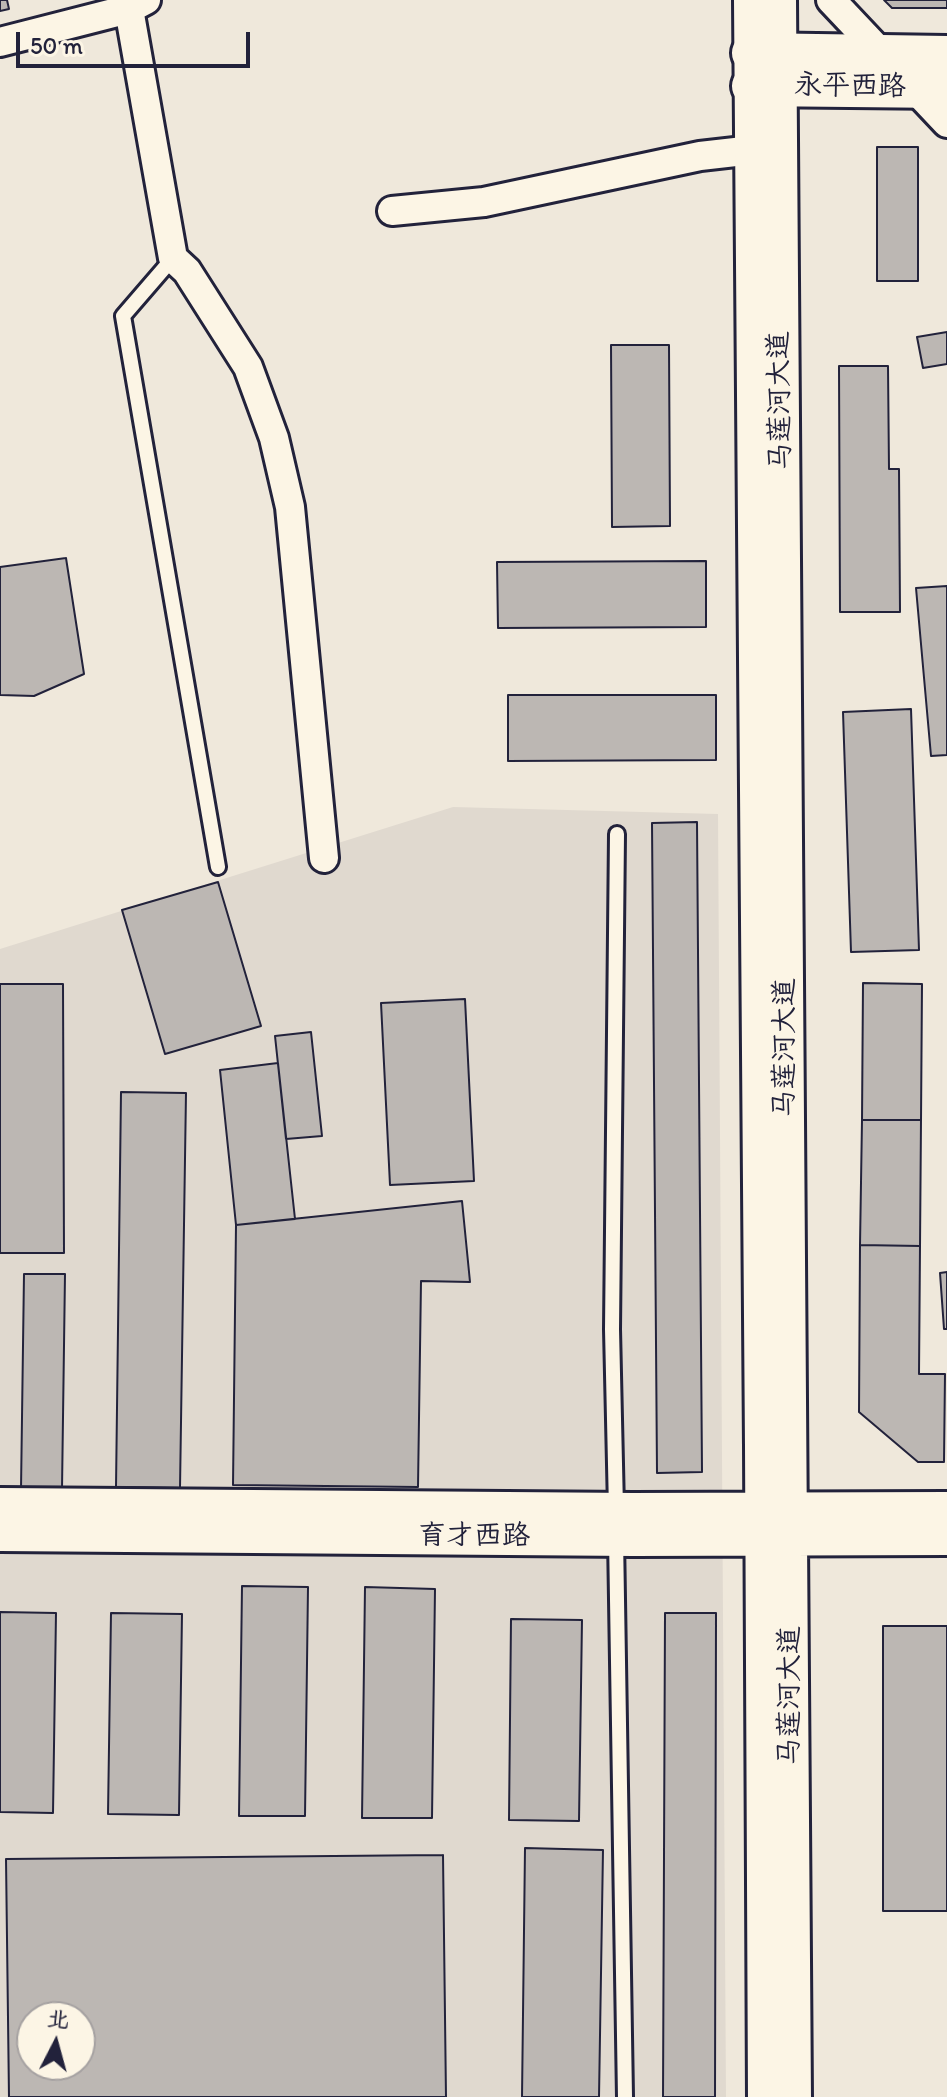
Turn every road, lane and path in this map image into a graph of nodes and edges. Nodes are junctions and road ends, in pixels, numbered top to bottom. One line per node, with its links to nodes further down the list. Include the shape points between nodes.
1 (752, 0): 8 (street, 马莲河大道)
2 (778, 0): 8 (street, 马莲河大道)
3 (831, 0): 6 (street)
4 (138, 4): 5 (street); 13 (street)
5 (0, 42)
6 (885, 56): 7 (main road, 永平西路); 8 (main road, 永平西路); 9 (street)
7 (947, 56)
8 (765, 70): 9 (main road, 永平西路); 11 (street, 马莲河大道); 20 (street, 马莲河大道)
9 (931, 88): 10 (street)
10 (947, 123)
11 (753, 150): 12 (street, via 700,156 484,202); 20 (street, 马莲河大道)
12 (392, 211)
13 (173, 258): 15 (street, via 187,271 248,367 274,438 290,507); 16 (lane, via 123,316)
14 (617, 834): 19 (lane, via 612,1329)
15 (324, 858)
16 (218, 867)
17 (0, 1506): 19 (street, 育才西路)
18 (947, 1510): 20 (street, 育才西路)
19 (616, 1524): 20 (street, 育才西路); 21 (street, 育才西路); 23 (lane)
20 (777, 1525): 22 (street, 育才西路); 24 (street, 马莲河大道); 25 (street, 马莲河大道)
21 (0, 1533)
22 (947, 1537)
23 (625, 2097)
24 (766, 2097)
25 (793, 2097)

